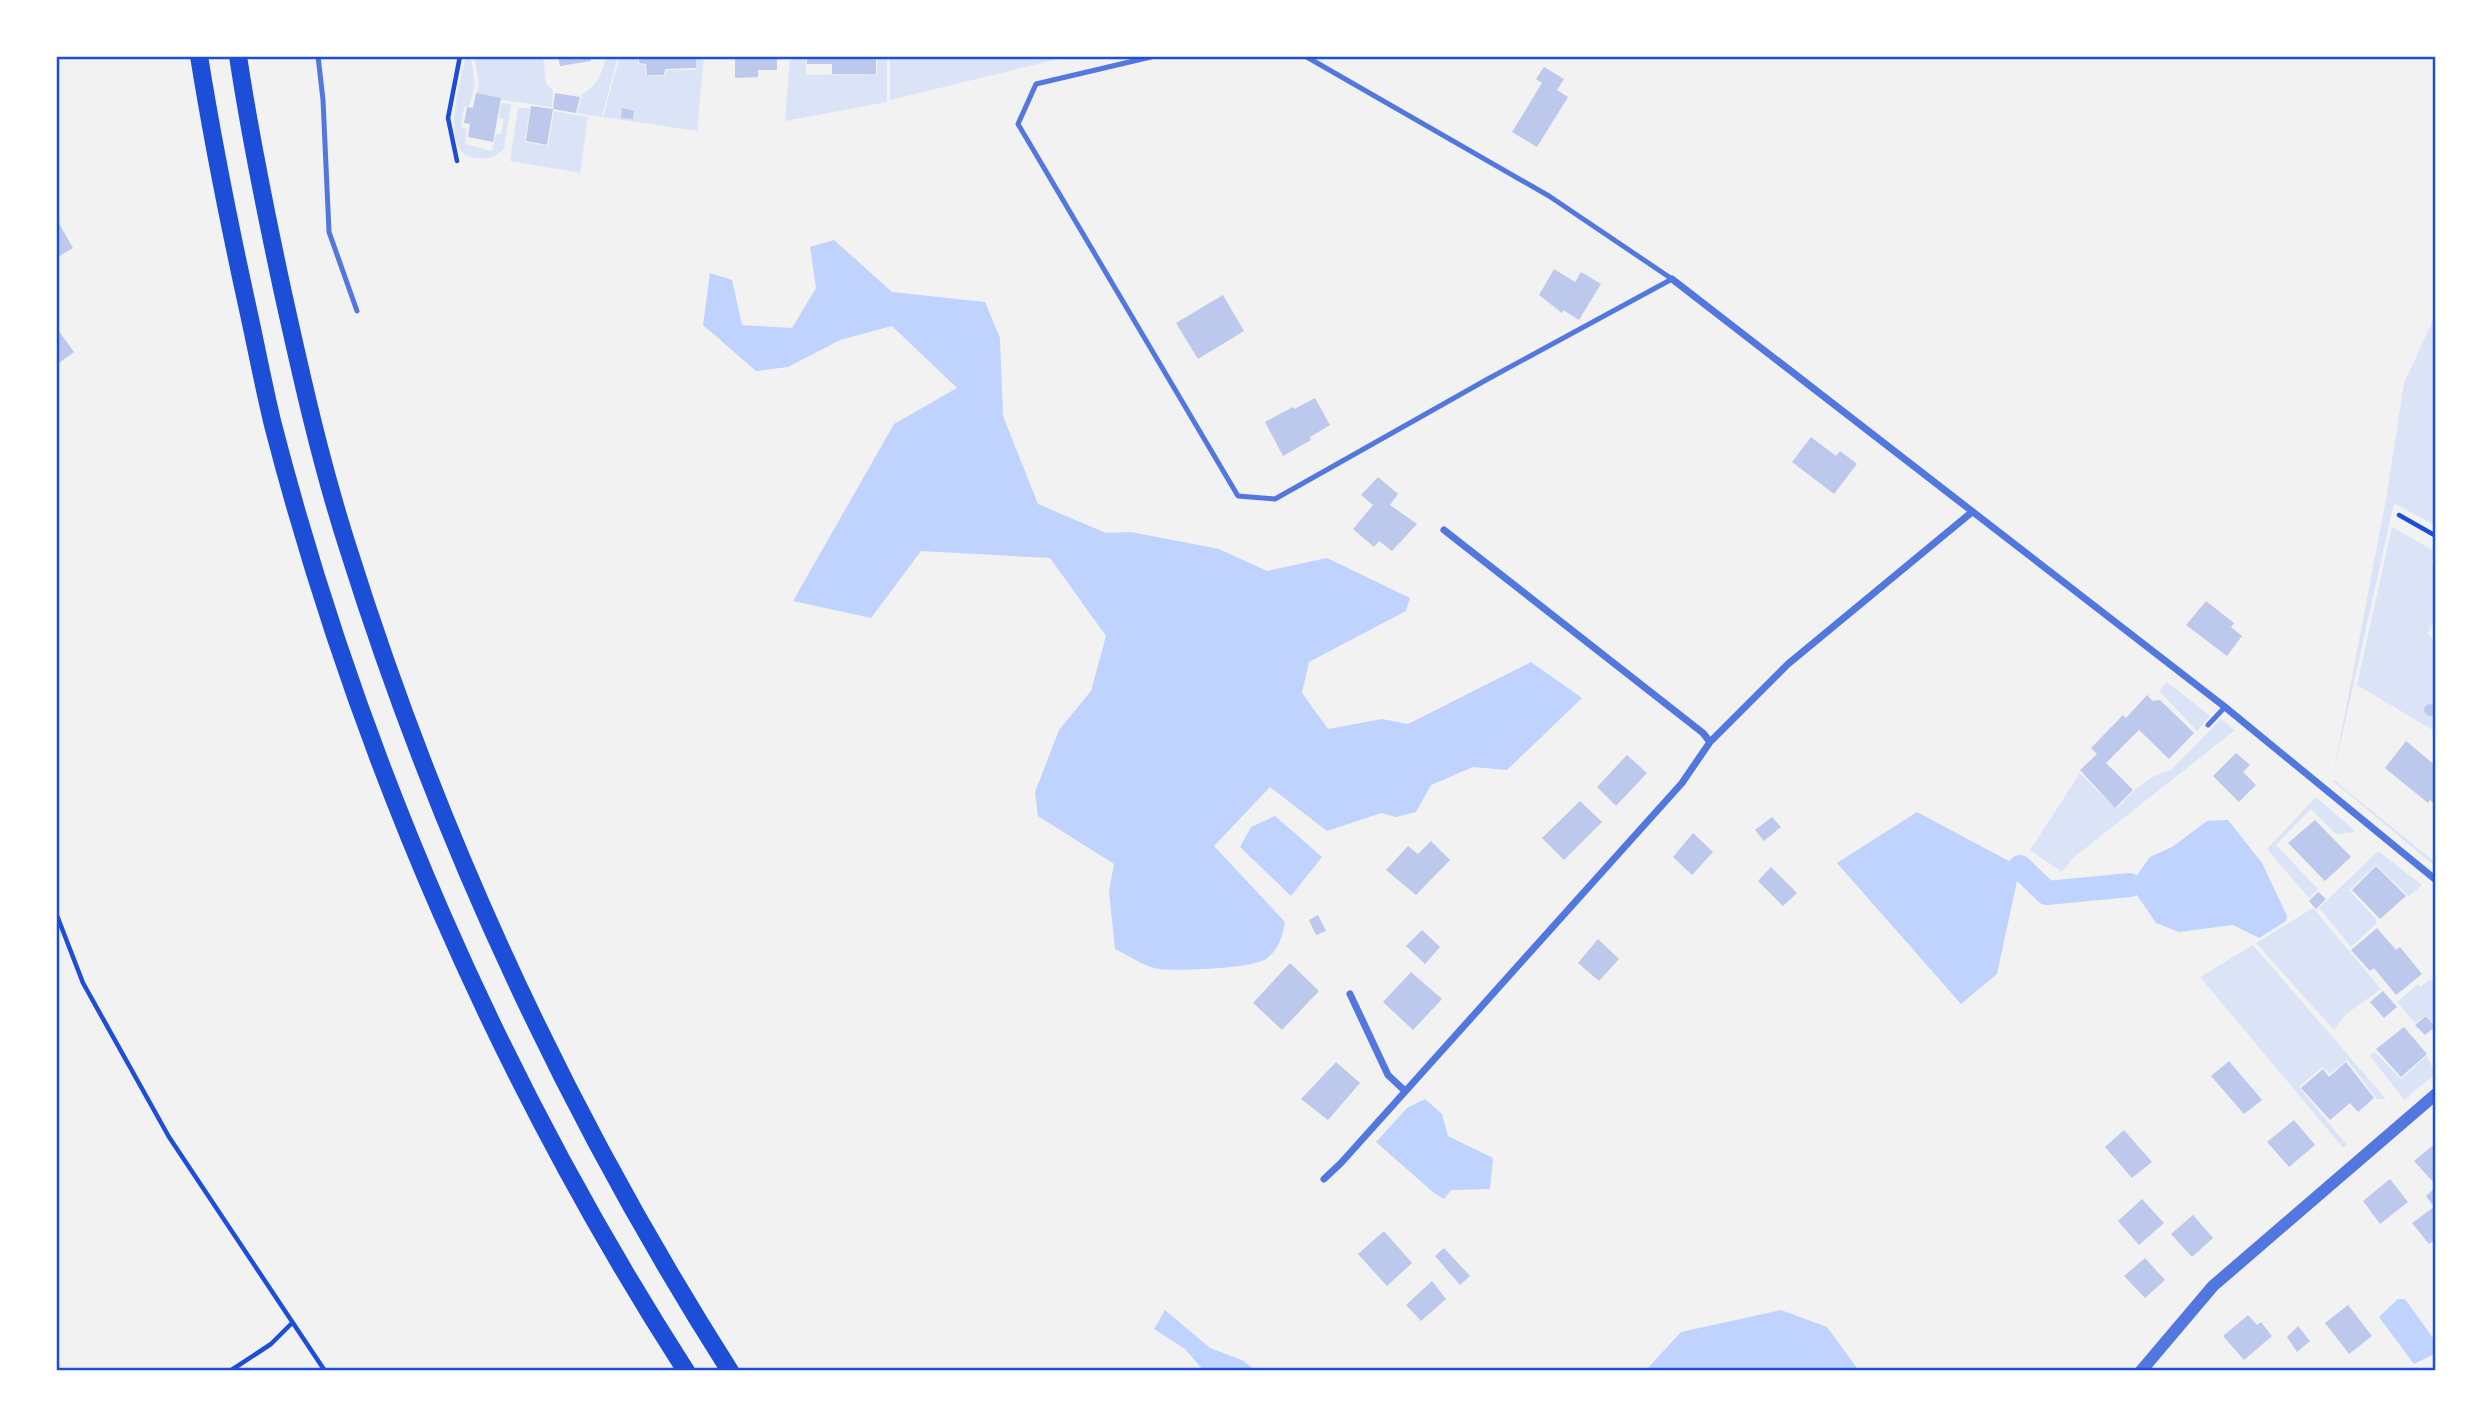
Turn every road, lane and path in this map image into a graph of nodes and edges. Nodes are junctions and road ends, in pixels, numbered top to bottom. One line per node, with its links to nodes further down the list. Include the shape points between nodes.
1 (200, 56): 26 (main road, via 225,204 273,422 330,616 380,758 455,941 520,1078 581,1195)
2 (238, 56): 27 (main road, via 302,382 369,613 415,742 500,947 558,1069 615,1177)
3 (318, 56): 9 (lane, via 329,232)
4 (460, 56): 7 (path, via 448,118)
5 (1155, 56): 8 (lane, via 1036,83 1018,124 1238,496 1275,499)
6 (1305, 56): 8 (lane, via 1549,196)
7 (457, 161)
8 (1672, 279): 10 (street)
9 (357, 311)
10 (1972, 512): 14 (street); 16 (street, via 1788,664)
11 (2399, 515): 13 (path)
12 (1444, 530): 16 (street)
13 (2436, 536)
14 (2225, 707): 15 (lane); 17 (street)
15 (2208, 725)
16 (1710, 742): 20 (street, via 1682,783)
17 (2436, 880)
18 (56, 913): 23 (path, via 83,983 169,1137)
19 (1350, 994): 20 (street, via 1388,1075)
20 (1405, 1091): 22 (street)
21 (2436, 1094): 28 (street, via 2213,1286)
22 (1324, 1179)
23 (292, 1323): 24 (path, via 271,1344); 25 (path)
24 (230, 1371)
25 (325, 1371)
26 (686, 1371)
27 (730, 1371)
28 (2141, 1371)

